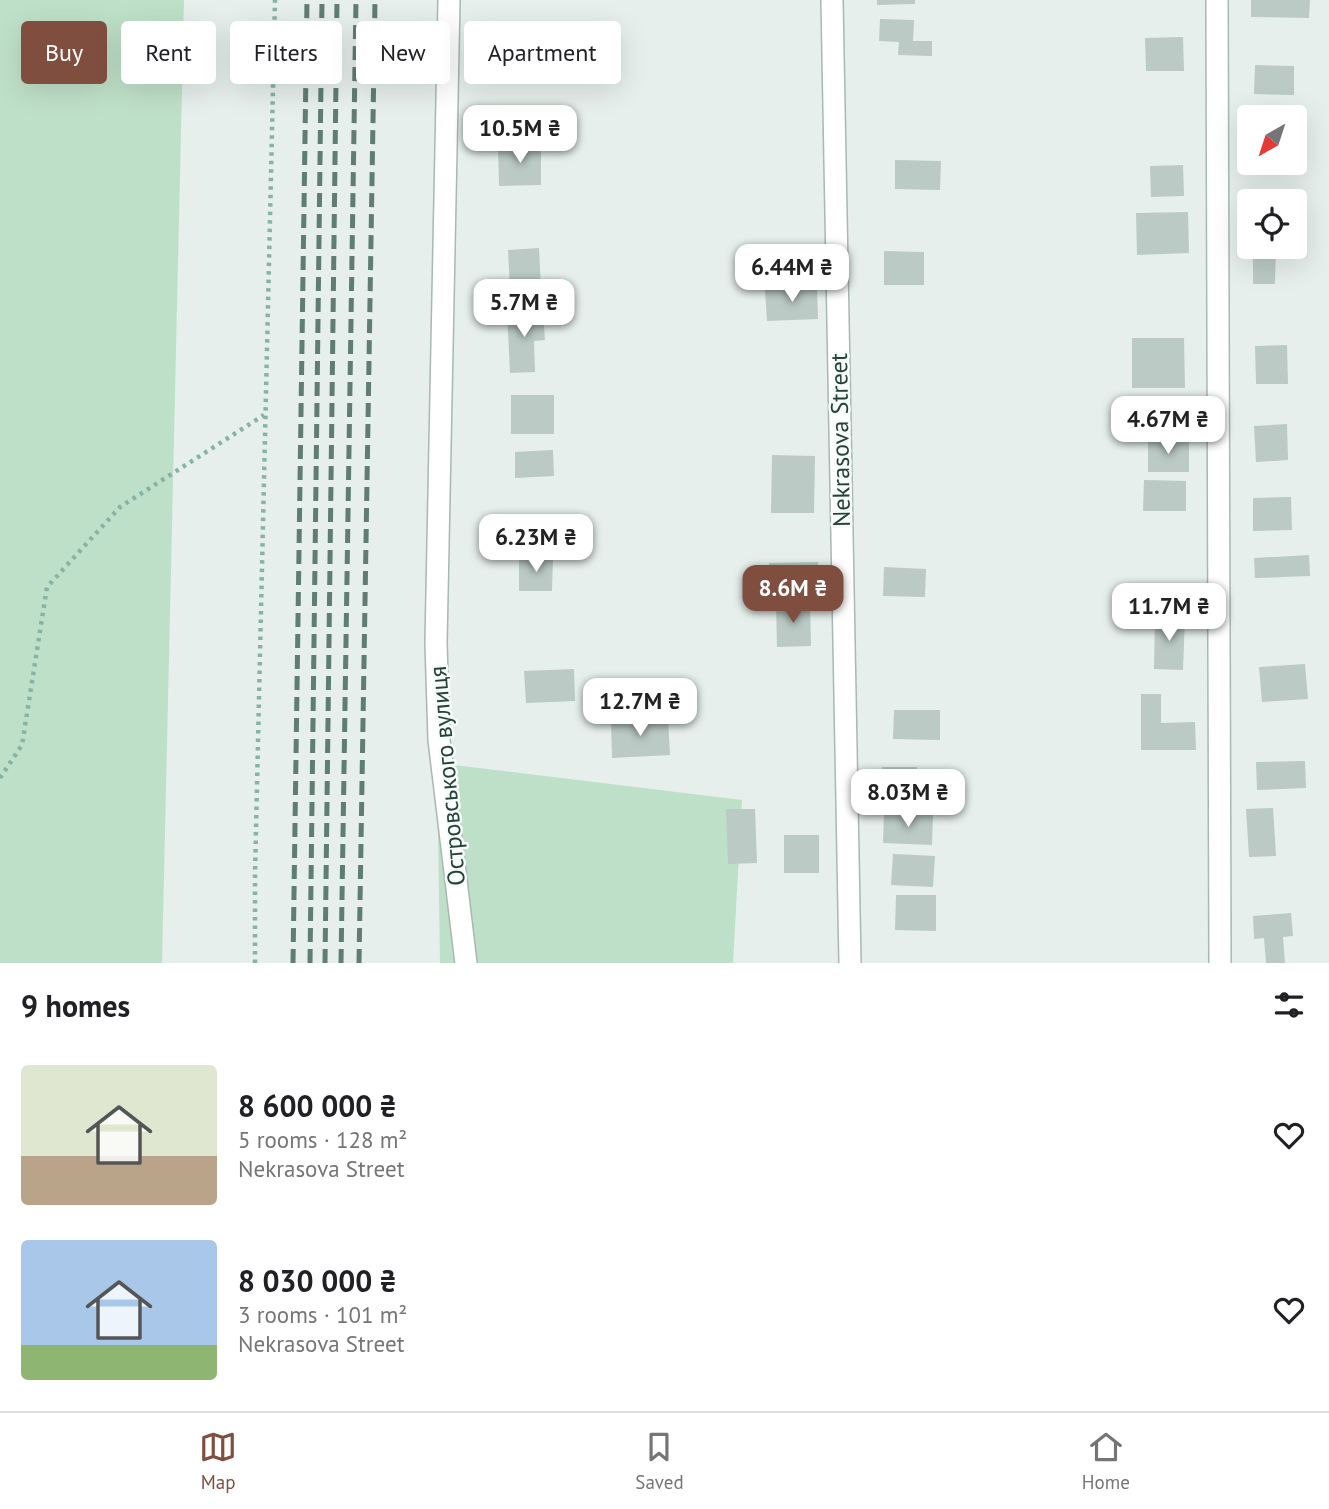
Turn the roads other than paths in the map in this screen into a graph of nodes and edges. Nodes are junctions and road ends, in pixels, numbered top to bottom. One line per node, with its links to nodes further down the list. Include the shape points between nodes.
1 (449, 0): 4 (street, Островського вулиця, via 436,643 439,740)
2 (832, 0): 5 (street, Nekrasova Street)
3 (1217, 0): 6 (street)
4 (466, 963)
5 (850, 963)
6 (1220, 963)

